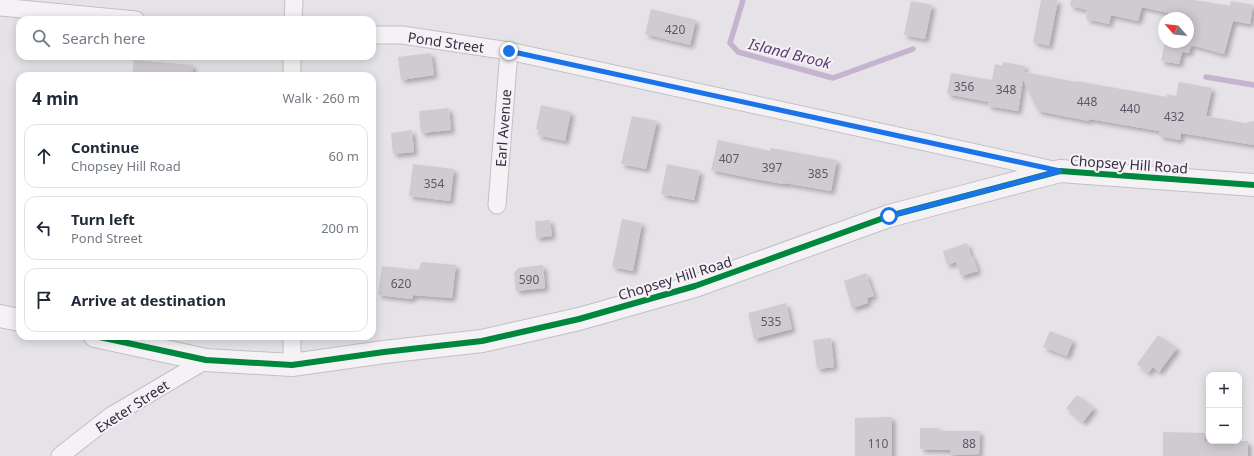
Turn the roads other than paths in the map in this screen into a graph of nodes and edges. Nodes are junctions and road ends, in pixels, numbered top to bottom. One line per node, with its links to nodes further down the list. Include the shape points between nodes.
1 (294, 0): 4 (street)
2 (0, 7): 3 (street)
3 (94, 16)
4 (293, 16)
5 (376, 35): 6 (street, Pond Street, via 402,36)
6 (509, 51): 9 (street, Pond Street); 11 (street, Earl Avenue)
7 (292, 60): 8 (street)
8 (292, 72)
9 (1060, 171): 10 (street, Chopsey Hill Road); 17 (street, Chopsey Hill Road, via 889,216 695,286 579,319 482,342)
10 (1254, 185)
11 (498, 205)
12 (0, 316): 13 (street)
13 (16, 319)
14 (114, 340): 16 (street, Chopsey Hill Road)
15 (292, 340): 17 (street)
16 (206, 360): 17 (street, Chopsey Hill Road); 18 (street, Exeter Street, via 111,416)
17 (292, 365)
18 (60, 456)

